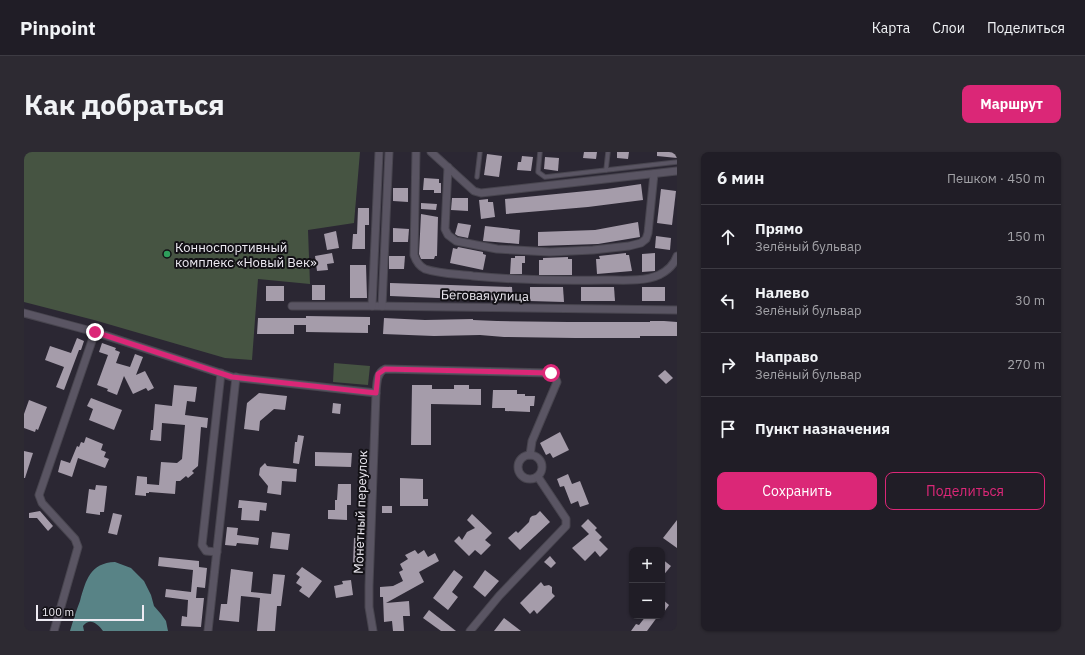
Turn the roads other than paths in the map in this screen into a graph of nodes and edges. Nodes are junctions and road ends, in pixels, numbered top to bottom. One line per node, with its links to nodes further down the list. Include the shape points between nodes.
1 (379, 152): 16 (street)
2 (389, 152): 17 (street)
3 (416, 152): 14 (street, via 414,256 417,263 424,268 499,278 559,281 635,280 658,276 669,269)
4 (431, 152): 9 (street)
5 (480, 152): 13 (lane)
6 (540, 152): 10 (lane, via 538,172 545,177)
7 (608, 152): 10 (lane)
8 (677, 162): 10 (lane)
9 (448, 167): 12 (street, via 474,191 481,193); 12 (street, via 445,229 448,235 456,241 497,249 550,252 593,250 641,243 648,233)
10 (606, 170)
11 (677, 171): 12 (street)
12 (654, 174)
13 (477, 177)
14 (677, 256)
15 (292, 306): 16 (street, Беговая улица)
16 (372, 306): 17 (street, Беговая улица)
17 (382, 306): 18 (street, Беговая улица)
18 (677, 310)
19 (24, 313): 20 (street)
20 (95, 332): 21 (street); 27 (street, via 39,495 41,501 75,539 78,547)
21 (221, 373): 22 (street); 26 (street, via 202,545 206,551)
22 (236, 377): 23 (street); 26 (street)
23 (376, 393): 24 (street, Монетный переулок, via 378,374 385,369 551,373 557,382 532,441); 29 (street, Монетный переулок, via 369,586)
24 (530, 455): 25 (street, via 539,458 542,463); 25 (street, via 520,459 517,469 519,474 528,480)
25 (538, 477): 30 (street, via 566,519 565,529 511,583)
26 (217, 552): 28 (street)
27 (54, 631)
28 (208, 631)
29 (373, 631)
30 (470, 631)

